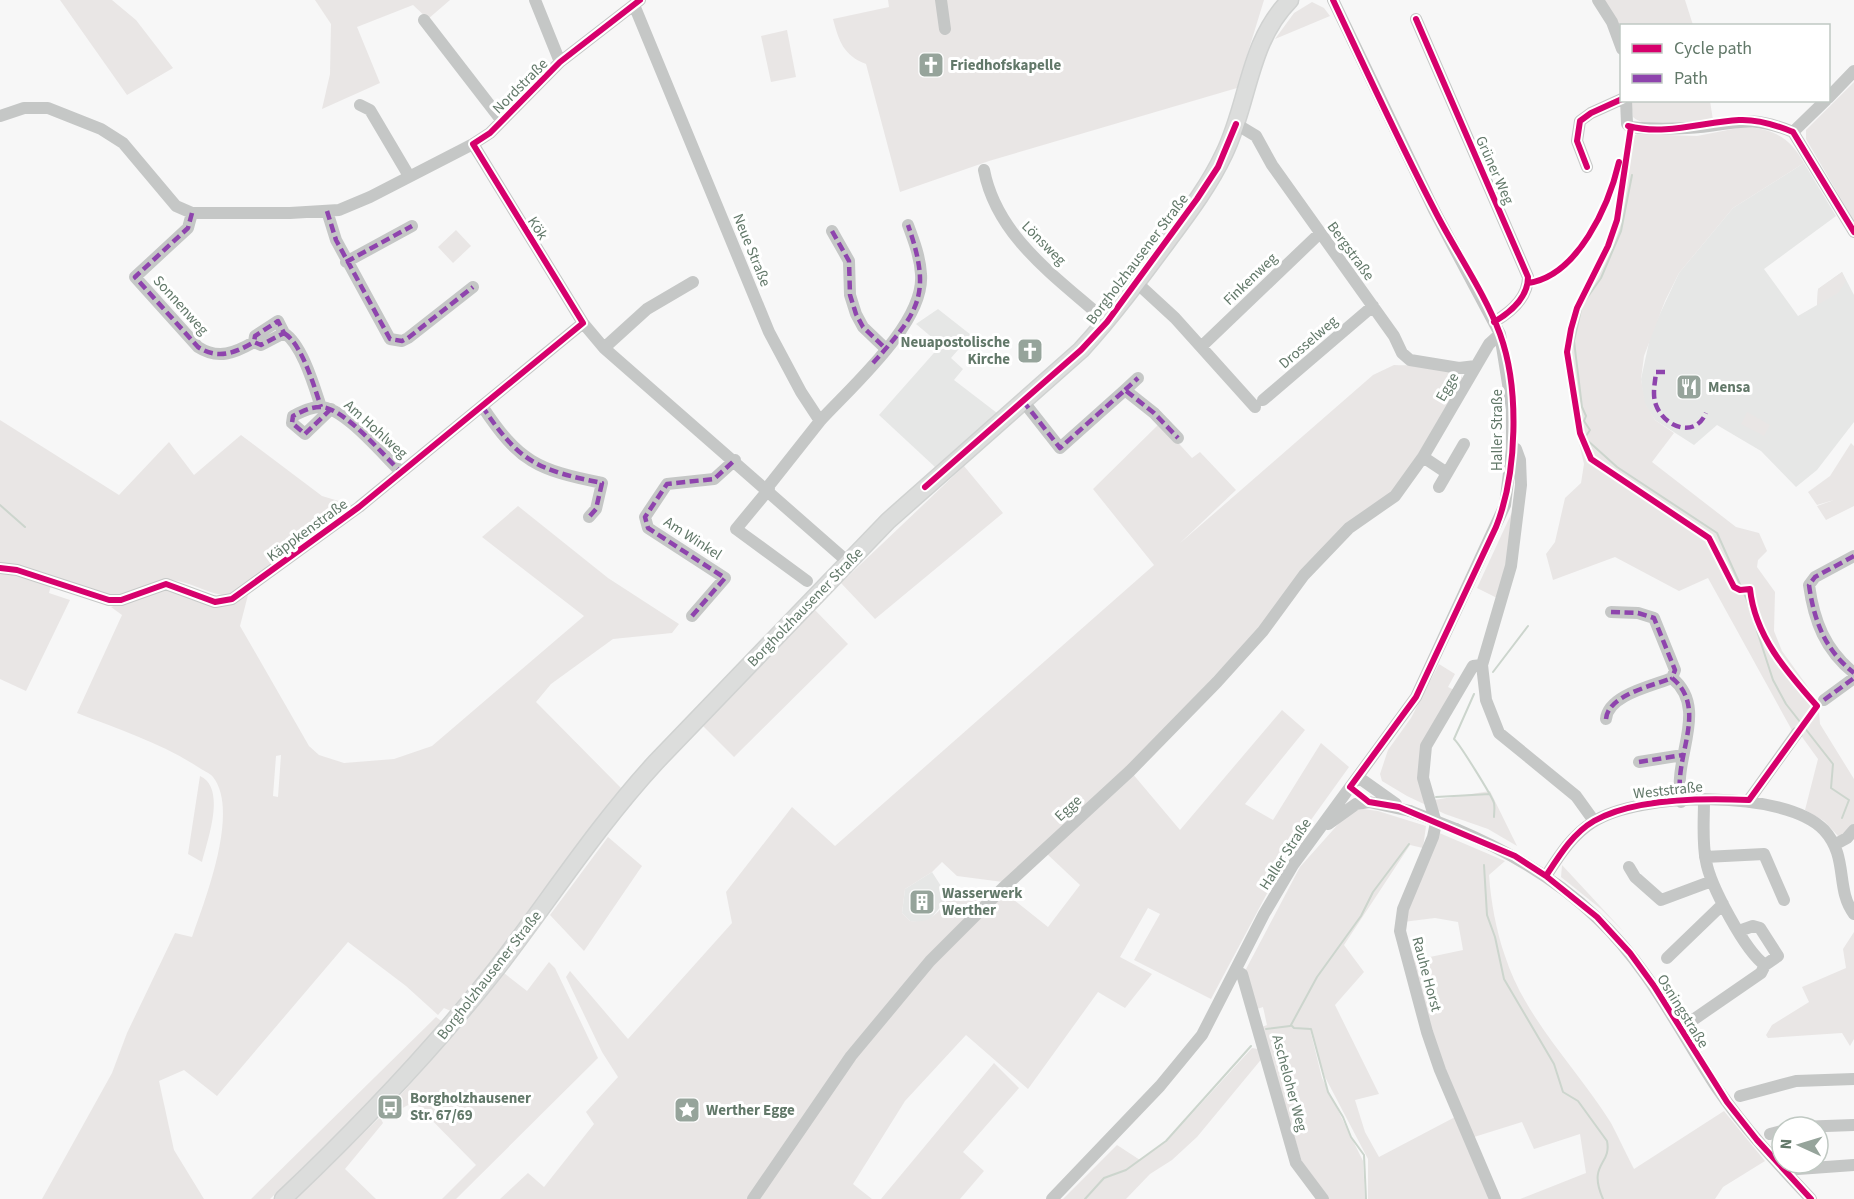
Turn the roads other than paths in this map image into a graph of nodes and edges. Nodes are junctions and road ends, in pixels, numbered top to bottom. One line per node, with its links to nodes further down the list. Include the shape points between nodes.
1 (535, 0): 11 (street)
2 (941, 0): 9 (street)
3 (1290, 0): 20 (main road, Borgholzhausener Straße, via 1267,29)
4 (1333, 0): 39 (street, Haller Straße, via 1434,210)
5 (1598, 0): 10 (street)
6 (637, 3): 11 (street, Nordstraße); 53 (street, Neue Straße, via 770,332)
7 (1416, 19): 39 (street, Grüner Weg, via 1528,277 1527,289 1517,306)
8 (424, 20): 19 (street, Nordstraße)
9 (945, 29)
10 (1620, 44)
11 (560, 62): 19 (street, Nordstraße)
12 (1854, 71): 13 (street)
13 (1830, 96)
14 (1620, 100): 23 (street, via 1580,121 1577,141)
15 (1626, 102): 21 (street, via 1630,127 1687,128 1739,120 1758,121)
16 (1824, 102): 21 (street)
17 (360, 105): 25 (street, via 370,110)
18 (0, 116): 27 (street, via 24,108 48,108 101,129 123,143 176,206)
19 (502, 121): 22 (street, Nordstraße)
20 (1236, 124): 32 (street, Bergstraße, via 1256,136); 35 (main road, Borgholzhausener Straße, via 1218,167)
21 (1793, 132): 31 (street)
22 (473, 144): 25 (street, Nordstraße); 40 (street, Kök)
23 (1587, 167)
24 (984, 170): 38 (street, Lönsweg, via 992,204 1005,224 1029,252)
25 (409, 176): 26 (street, Nordstraße, via 353,205)
26 (327, 211): 27 (street, Nordstraße); 33 (street)
27 (192, 213): 45 (street, Sonnenweg, via 188,228 135,277 207,353 238,352 254,342 261,345 284,333 291,337)
28 (908, 225): 44 (street, via 919,256 920,293 908,323)
29 (412, 226): 33 (street)
30 (832, 231): 44 (street, via 849,261 850,295 856,314 863,327)
31 (1854, 232)
32 (1319, 234): 37 (street, Bergstraße); 42 (street, Finkenweg)
33 (346, 261): 36 (street, via 386,335 396,341 408,338)
34 (693, 282): 43 (street, via 647,309)
35 (1137, 283): 38 (main road, Borgholzhausener Straße); 42 (street)
36 (473, 287)
37 (1372, 306): 42 (street, Drosselweg, via 1259,403); 47 (street, Bergstraße, via 1407,358)
38 (1107, 322): 51 (main road, Borgholzhausener Straße)
39 (1494, 322): 41 (street, Haller Straße)
40 (584, 323): 43 (street, Kök); 52 (street, Käppkenstraße)
41 (1500, 334): 46 (street, Egge); 56 (street, Haller Straße, via 1510,389)
42 (1202, 346)
43 (604, 348): 58 (street, Kök)
44 (886, 349): 53 (street)
45 (302, 359): 59 (street, Am Hohlweg, via 326,408 352,424)
46 (1476, 366): 47 (street, Bergstraße); 49 (street, Egge)
47 (1459, 368): 49 (street)
48 (1138, 378): 50 (street)
49 (1467, 384): 57 (street, Egge)
50 (1125, 390): 51 (street, via 1060,448); 54 (street)
51 (1023, 401): 65 (main road, Borgholzhausener Straße, via 903,507)
52 (482, 405): 59 (street, Käppkenstraße); 63 (street, via 501,435 524,458 544,469 602,483 596,509)
53 (820, 421): 62 (street)
54 (1178, 438)
55 (1464, 444): 60 (street)
56 (1512, 449): 70 (street, via 1518,452 1521,472 1511,566); 79 (street, Haller Straße, via 1505,505 1468,590 1416,697)
57 (1423, 457): 60 (street); 108 (street, Egge, via 1395,496 1349,528 1304,575 1263,632 1130,771 930,961 851,1056)
58 (735, 460): 62 (street, Kök); 69 (street, Am Winkel, via 714,480 667,484 645,517 648,528 725,578)
59 (401, 472): 66 (street, Käppkenstraße, via 359,507 225,602 166,584 121,600 109,600)
60 (1447, 473): 61 (street)
61 (1439, 488)
62 (768, 489): 65 (street, Kök); 67 (street, via 736,530)
63 (589, 518)
64 (1854, 556): 71 (street, via 1815,577 1809,585 1819,629 1829,648)
65 (848, 562): 107 (main road, Borgholzhausener Straße, via 622,800 499,965 425,1056)
66 (0, 568)
67 (807, 581)
68 (1611, 612): 72 (street, via 1654,618 1675,670)
69 (692, 616)
70 (1482, 665): 85 (street, via 1489,714 1499,733 1576,796); 111 (street, Rauhe Horst, via 1473,666 1426,746 1423,778 1436,823 1403,909 1400,932 1440,1070)
71 (1854, 673)
72 (1672, 678): 75 (street, via 1616,701 1607,711); 77 (street, via 1680,685 1690,708)
73 (1854, 678): 74 (street)
74 (1824, 699)
75 (1606, 719)
76 (1797, 733): 80 (street)
77 (1683, 756): 78 (street); 83 (street)
78 (1639, 762)
79 (1354, 782): 82 (street, Osningstraße); 84 (street, Osningstraße); 87 (street, Haller Straße)
80 (1749, 800): 81 (street, Weststraße); 88 (street, Weststraße, via 1809,819)
81 (1704, 801): 83 (street, Weststraße); 89 (street)
82 (1370, 802): 84 (street, Osningstraße); 87 (street, Osningstraße, via 1346,809)
83 (1681, 802): 85 (street, Weststraße, via 1621,810)
84 (1405, 809): 91 (street, Osningstraße, bridge, via 1515,856)
85 (1594, 821): 91 (street, Weststraße, via 1569,842)
86 (1854, 830): 88 (street)
87 (1315, 834): 99 (street, Haller Straße, via 1264,914)
88 (1836, 844): 95 (street, via 1844,892)
89 (1705, 857): 92 (street); 93 (street, via 1764,854)
90 (1629, 867): 92 (street, via 1661,900)
91 (1546, 876): 112 (street, Osningstraße, via 1597,917 1630,953 1727,1102)
92 (1712, 881): 94 (street)
93 (1784, 900)
94 (1723, 904): 96 (street); 97 (street)
95 (1854, 914)
96 (1739, 931): 98 (street); 98 (street, via 1760,928 1778,956)
97 (1667, 958)
98 (1764, 965): 100 (street, via 1761,973)
99 (1236, 971): 109 (street, Haller Straße, via 1202,1035 1182,1061); 110 (street, Ascheloher Weg, via 1242,974 1260,1028 1296,1163)
100 (1690, 1022)
101 (1854, 1079): 102 (street, via 1796,1081)
102 (1740, 1096)
103 (1854, 1125): 104 (street)
104 (1830, 1126)
105 (1854, 1165): 106 (street)
106 (1830, 1167)
107 (283, 1199)
108 (753, 1199)
109 (1052, 1199)
110 (1323, 1199)
111 (1495, 1199)
112 (1811, 1199)

